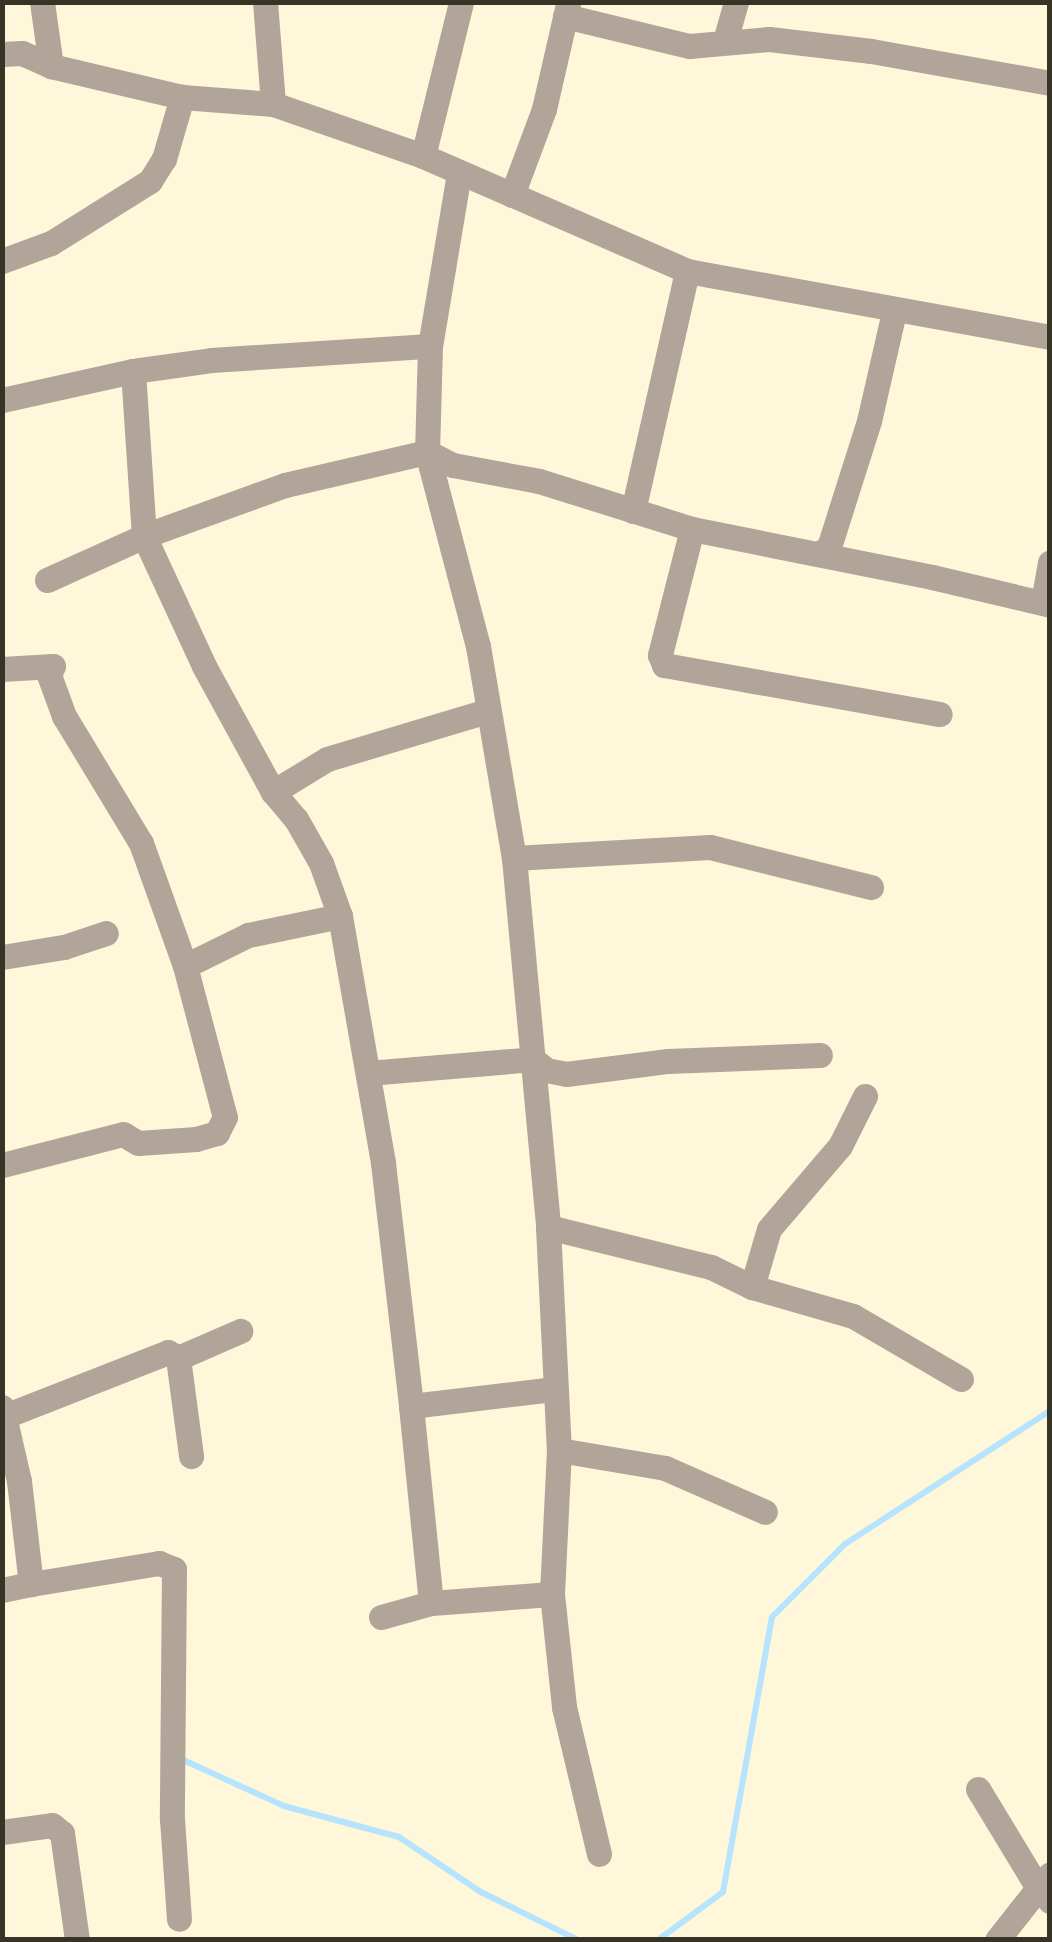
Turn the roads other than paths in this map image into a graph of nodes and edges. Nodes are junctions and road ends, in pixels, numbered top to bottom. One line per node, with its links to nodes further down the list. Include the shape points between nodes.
1 (42, 2): 8 (street)
2 (265, 2): 11 (street)
3 (460, 2): 12 (street)
4 (736, 2): 6 (street)
5 (566, 9): 6 (street, via 689,46); 14 (street, via 544,109)
6 (725, 41): 9 (street, via 871,51)
7 (2, 54): 8 (street, via 22,53)
8 (51, 66): 10 (street)
9 (1050, 83)
10 (182, 97): 11 (street); 15 (street, via 150,182 51,243)
11 (273, 104): 12 (street)
12 (423, 156): 13 (street)
13 (459, 173): 14 (street); 19 (street)
14 (512, 195): 16 (street)
15 (2, 261)
16 (687, 271): 17 (street); 23 (street)
17 (894, 312): 18 (street); 26 (street, via 869,420 829,548)
18 (1050, 337)
19 (430, 346): 20 (street); 22 (street)
20 (132, 370): 21 (street); 25 (street)
21 (2, 400)
22 (426, 452): 23 (street); 25 (street, via 285,485); 31 (street, via 478,646)
23 (633, 511): 24 (street)
24 (692, 530): 26 (street); 32 (street, via 660,655 664,665)
25 (144, 536): 28 (street); 33 (street)
26 (820, 553): 29 (street)
27 (1050, 563): 29 (street)
28 (47, 580)
29 (1046, 604)
30 (2, 669): 39 (street, via 52,666 48,675 64,716 141,843)
31 (487, 712): 33 (street, via 327,759); 34 (street)
32 (940, 714)
33 (273, 792): 36 (street, via 312,848)
34 (514, 858): 35 (street, via 710,847); 41 (street)
35 (870, 887)
36 (340, 916): 39 (street, via 248,935); 42 (street)
37 (106, 932): 38 (street)
38 (2, 957)
39 (185, 966): 44 (street, via 225,1116 218,1133 138,1143 123,1134)
40 (820, 1055): 41 (street, via 668,1061 566,1074)
41 (533, 1060): 42 (street); 45 (street)
42 (368, 1073): 51 (street)
43 (865, 1096): 46 (street, via 840,1146 769,1228)
44 (2, 1165)
45 (548, 1228): 46 (street, via 711,1267); 50 (street)
46 (752, 1287): 49 (street, via 853,1316)
47 (240, 1331): 48 (street)
48 (178, 1358): 52 (street, via 162,1352); 54 (street)
49 (961, 1379)
50 (553, 1389): 51 (street); 53 (street)
51 (411, 1406): 59 (street)
52 (4, 1412): 56 (street)
53 (558, 1450): 55 (street, via 664,1468); 58 (street)
54 (191, 1456)
55 (765, 1512)
56 (31, 1584): 57 (street); 65 (street, via 158,1563 174,1568 172,1818)
57 (2, 1590)
58 (552, 1594): 59 (street); 63 (street, via 564,1707)
59 (431, 1602): 60 (street)
60 (381, 1617)
61 (978, 1789): 64 (street)
62 (2, 1832): 66 (street, via 52,1825 62,1833)
63 (598, 1854)
64 (1046, 1888): 67 (street)
65 (179, 1918)
66 (77, 1940)
67 (997, 1940)

